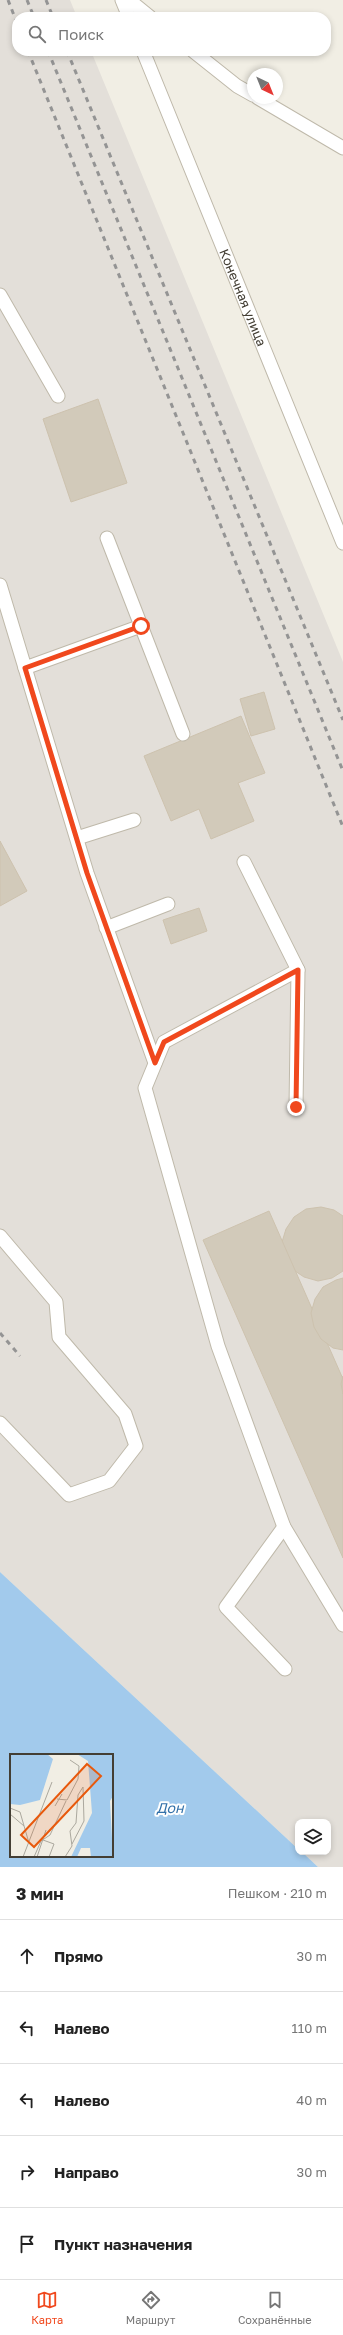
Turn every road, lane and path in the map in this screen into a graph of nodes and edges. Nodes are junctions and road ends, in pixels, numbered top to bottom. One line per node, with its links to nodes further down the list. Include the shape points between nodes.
1 (122, 0): 3 (lane)
2 (129, 0): 4 (lane)
3 (127, 12)
4 (144, 12)
5 (145, 56): 14 (lane, Конечная улица)
6 (199, 56): 7 (lane)
7 (247, 92)
8 (269, 104): 9 (lane)
9 (337, 142): 10 (lane)
10 (343, 148)
11 (0, 295): 12 (lane)
12 (58, 396)
13 (107, 538): 16 (lane)
14 (343, 543)
15 (0, 585): 17 (lane)
16 (141, 626): 17 (lane); 18 (lane)
17 (25, 668): 20 (lane)
18 (183, 734)
19 (134, 820): 20 (lane)
20 (76, 838): 23 (lane)
21 (244, 862): 24 (lane)
22 (168, 904): 23 (lane)
23 (106, 928): 25 (lane)
24 (298, 970): 25 (lane, via 164,1042); 26 (lane)
25 (155, 1063): 29 (lane, via 145,1088 218,1346)
26 (296, 1107)
27 (0, 1236): 28 (lane, via 56,1302 59,1337 125,1414 136,1446 108,1481 69,1495)
28 (0, 1423)
29 (284, 1527): 30 (lane); 31 (lane, via 226,1607)
30 (343, 1625)
31 (285, 1669)

